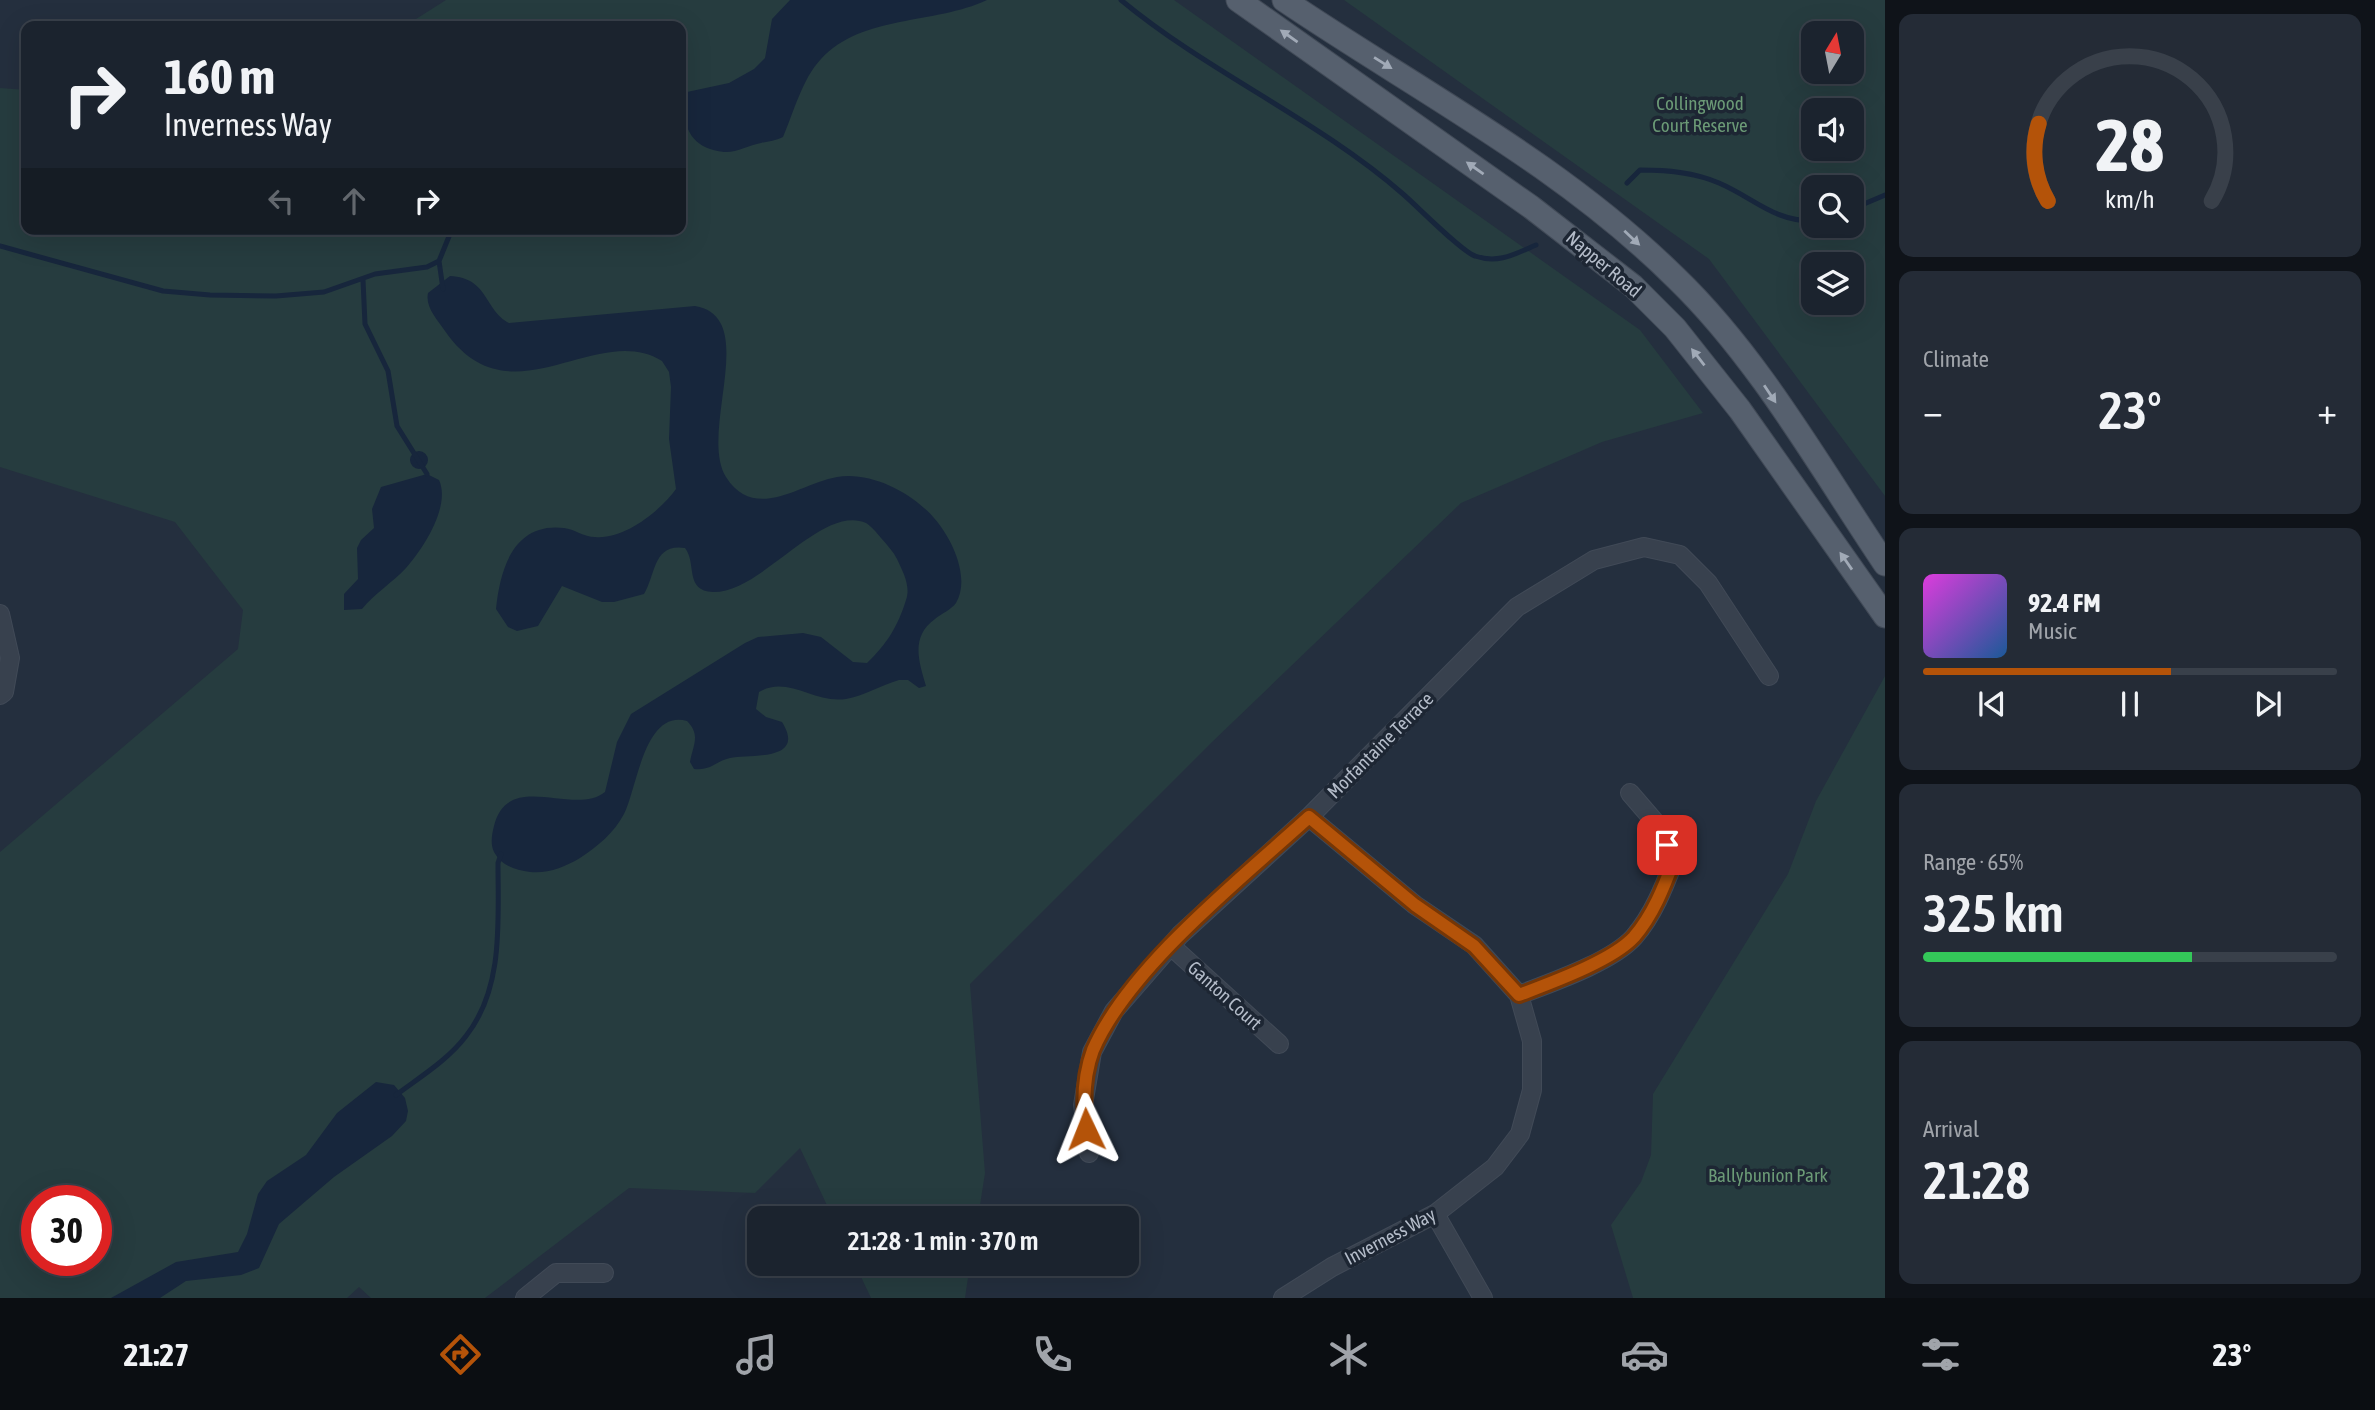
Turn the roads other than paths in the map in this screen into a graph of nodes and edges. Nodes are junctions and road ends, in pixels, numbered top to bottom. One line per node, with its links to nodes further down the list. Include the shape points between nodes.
1 (1238, 0): 5 (main road, Napper Road, one-way to 1, via 1740,410 1675,328 1633,286 1531,207)
2 (1284, 0): 3 (main road, Napper Road, one-way to 3, via 1574,188 1676,277 1731,338)
3 (1885, 564)
4 (0, 614): 7 (street, via 10,658)
5 (1885, 617)
6 (1769, 676): 9 (street, Morfantaine Terrace, via 1708,583 1680,555 1644,547 1594,561 1517,607)
7 (0, 695)
8 (1630, 793): 11 (street, via 1661,829 1674,860 1659,899 1633,938 1582,971)
9 (1309, 817): 10 (street, Morfantaine Terrace); 11 (street, Inverness Way, via 1415,905 1474,946)
10 (1171, 946): 12 (street, Ganton Court); 13 (street, Morfantaine Terrace, via 1114,1011 1092,1052 1083,1105)
11 (1519, 995): 14 (street, Inverness Way, via 1532,1041 1532,1090 1520,1134 1495,1167)
12 (1279, 1044)
13 (1089, 1153)
14 (1435, 1214): 17 (street, Inverness Way); 18 (street)
15 (604, 1273): 16 (street, via 556,1273)
16 (525, 1298)
17 (1283, 1298)
18 (1483, 1298)

